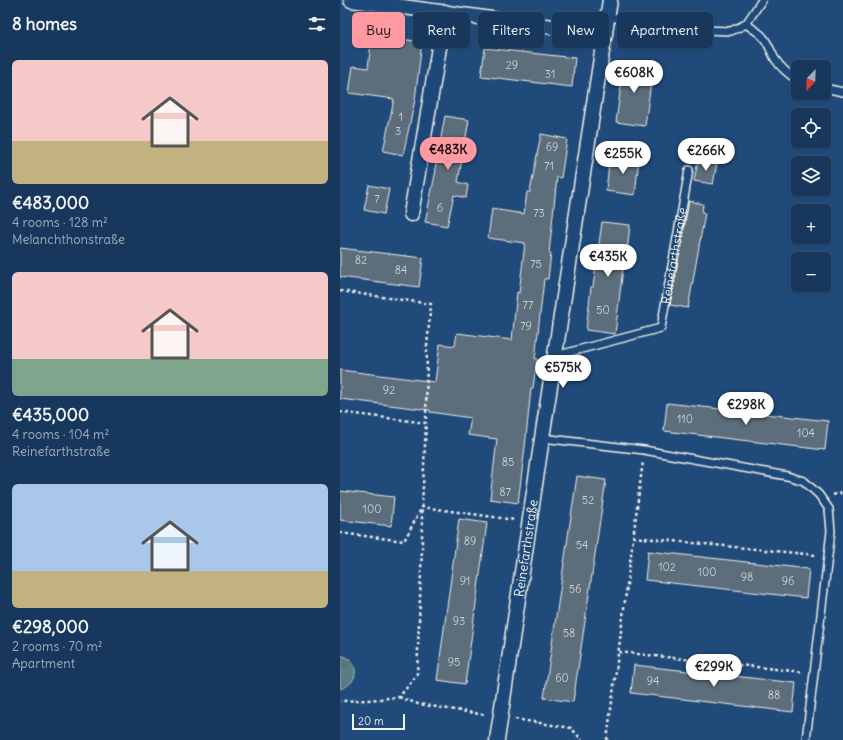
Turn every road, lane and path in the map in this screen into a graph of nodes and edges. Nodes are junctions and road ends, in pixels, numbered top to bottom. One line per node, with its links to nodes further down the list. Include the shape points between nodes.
1 (351, 0): 4 (street)
2 (610, 0): 5 (street, Reinefarthstraße)
3 (762, 0): 8 (lane)
4 (445, 12)
5 (609, 12)
6 (470, 15): 9 (street)
7 (609, 17): 8 (lane, via 703,30 732,31)
8 (746, 24): 12 (lane, via 762,36 775,59)
9 (552, 27)
10 (439, 48): 16 (street)
11 (603, 48): 18 (street, Reinefarthstraße)
12 (791, 76)
13 (831, 89): 14 (lane)
14 (843, 92)
15 (689, 170): 18 (lane, Reinefarthstraße, via 661,328)
16 (411, 214)
17 (340, 291): 20 (path, via 431,304 427,346)
18 (555, 356): 21 (street, Reinefarthstraße)
19 (340, 412): 20 (path)
20 (426, 423): 23 (path)
21 (542, 438): 22 (lane); 24 (street, Reinefarthstraße)
22 (644, 450): 26 (path); 27 (lane, via 804,481 829,509 831,531)
23 (422, 507): 24 (path); 25 (path, via 404,541); 30 (path, via 418,675 399,697)
24 (530, 522): 31 (street, Reinefarthstraße)
25 (340, 533)
26 (633, 537): 27 (path); 28 (path)
27 (828, 557): 29 (lane)
28 (619, 652): 29 (path); 32 (path)
29 (814, 673): 33 (lane)
30 (340, 701)
31 (497, 740)
32 (608, 740)
33 (806, 740)

